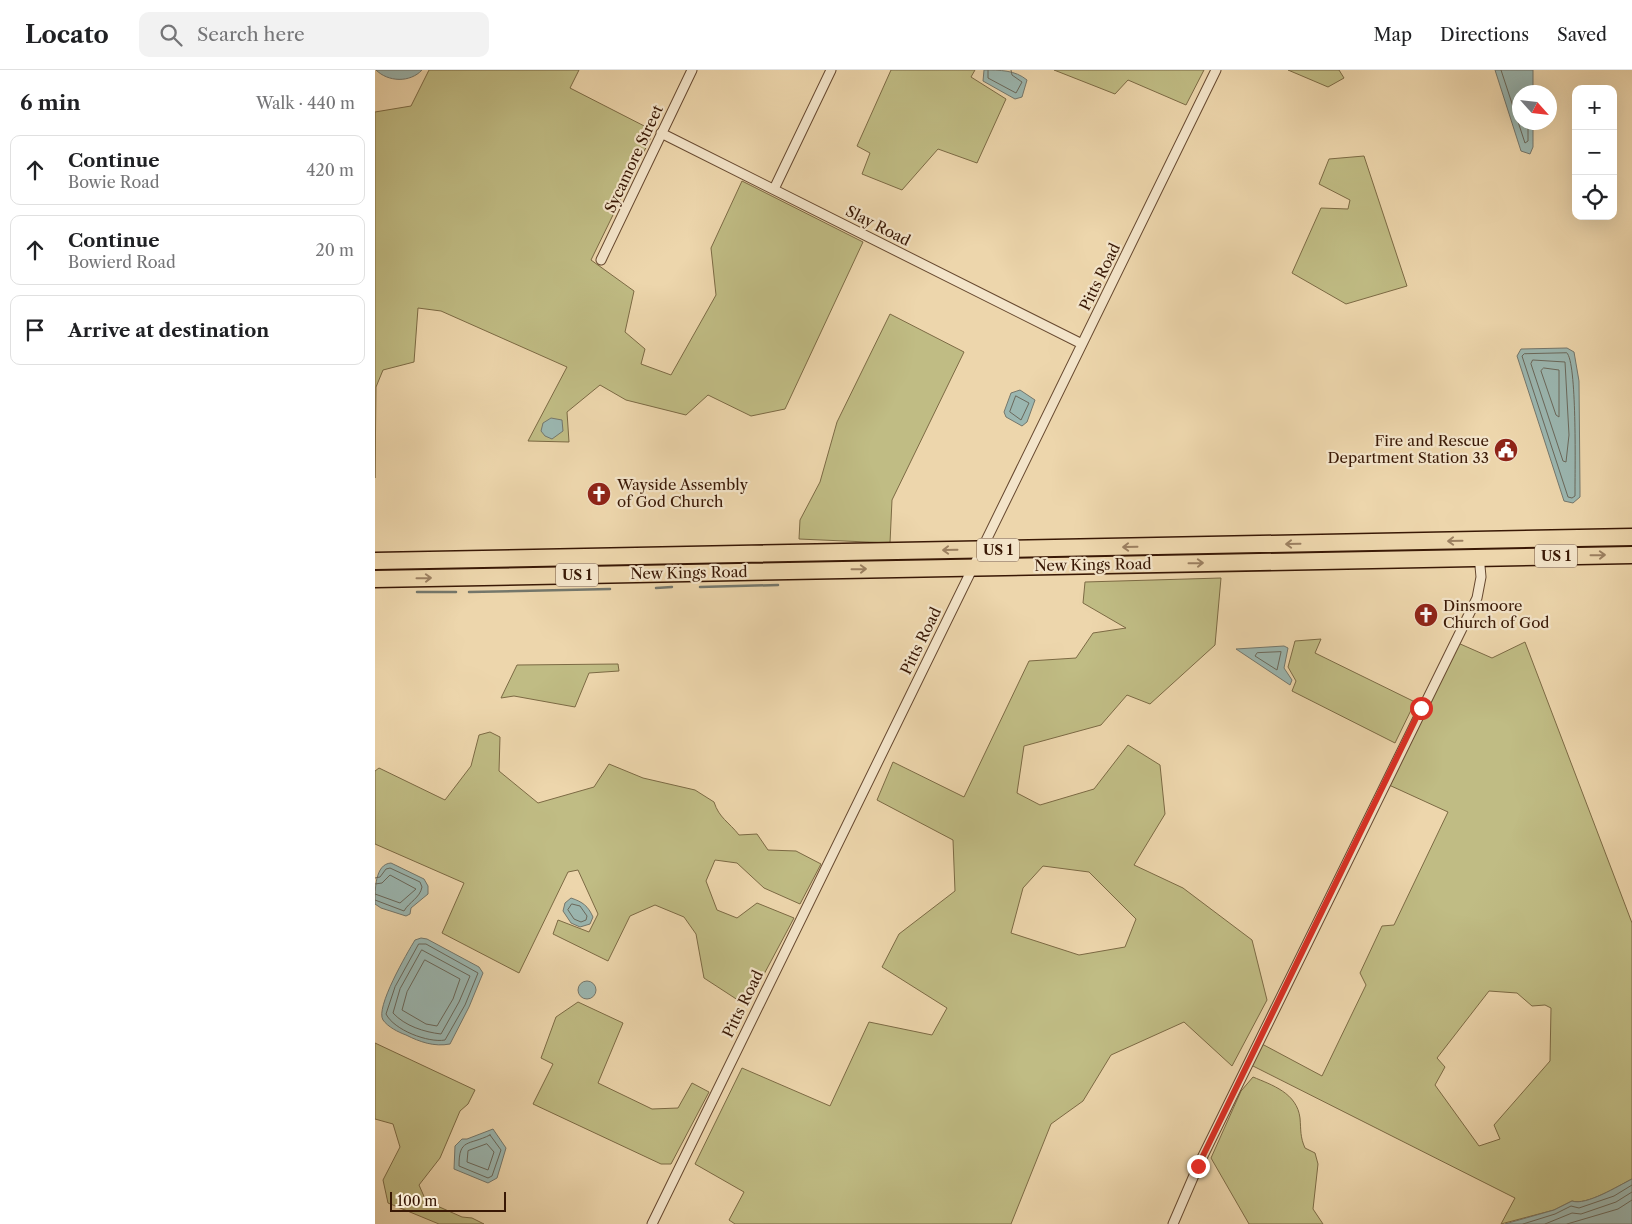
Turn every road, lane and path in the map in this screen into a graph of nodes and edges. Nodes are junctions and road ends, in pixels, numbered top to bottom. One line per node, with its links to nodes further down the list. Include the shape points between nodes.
1 (692, 70): 4 (street, Sycamore Street)
2 (831, 70): 5 (street)
3 (1217, 70): 7 (street, Pitts Road)
4 (661, 133): 5 (street, Slay Road); 6 (street, Sycamore Street)
5 (774, 189): 7 (street, Slay Road)
6 (601, 260)
7 (1082, 344): 12 (street, Pitts Road)
8 (1632, 537): 9 (highway, New Kings Road / US 1)
9 (1543, 539): 10 (highway, New Kings Road / US 1); 15 (street)
10 (1478, 540): 11 (highway, New Kings Road / US 1, one-way to 11); 16 (street)
11 (1231, 545): 12 (highway, New Kings Road / US 1, one-way to 12); 18 (street)
12 (981, 550): 14 (highway, New Kings Road / US 1, one-way to 14); 19 (street, Pitts Road)
13 (1632, 554): 15 (highway, New Kings Road / US 1, one-way to 13)
14 (679, 556): 17 (highway, New Kings Road / US 1); 20 (street)
15 (1547, 556): 16 (highway, New Kings Road / US 1)
16 (1479, 557): 18 (highway, New Kings Road / US 1); 23 (street, via 1481,577 1477,598 1209,1143)
17 (378, 561): 21 (street)
18 (1232, 562): 19 (highway, New Kings Road / US 1, one-way to 18)
19 (972, 568): 20 (highway, New Kings Road / US 1, one-way to 19); 22 (street, Pitts Road)
20 (679, 573): 21 (highway, New Kings Road / US 1, one-way to 20)
21 (378, 579)
22 (652, 1224)
23 (1173, 1224)

